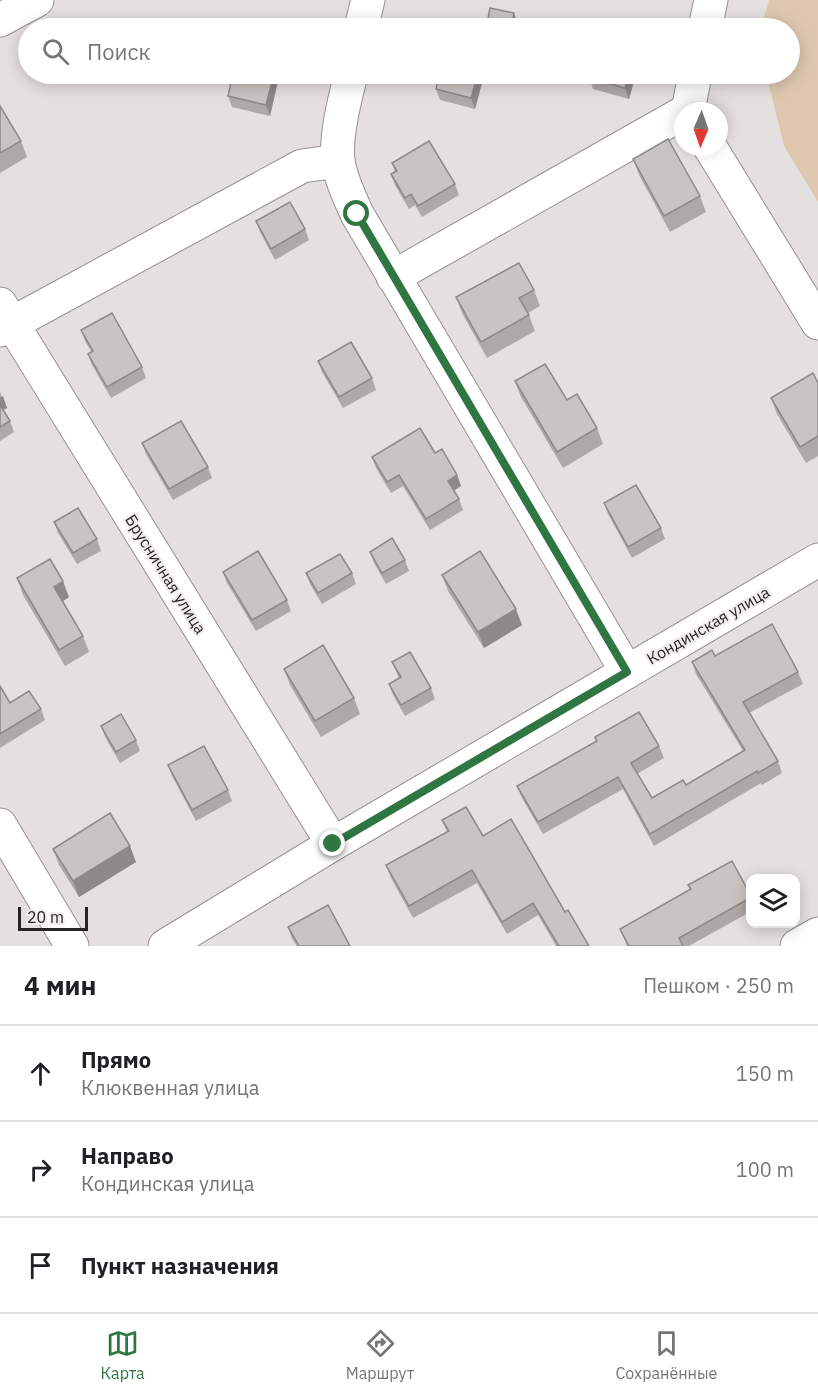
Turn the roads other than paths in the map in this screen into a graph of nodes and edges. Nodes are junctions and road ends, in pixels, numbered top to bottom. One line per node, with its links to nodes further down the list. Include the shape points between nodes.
1 (38, 0): 6 (street)
2 (368, 0): 4 (street)
3 (711, 0): 5 (street)
4 (364, 18)
5 (707, 18)
6 (0, 20)
7 (348, 84): 12 (street)
8 (693, 84): 9 (street)
9 (688, 102)
10 (674, 118): 13 (street)
11 (716, 156): 15 (street)
12 (338, 161): 13 (street, via 357,214); 14 (street, via 302,166)
13 (393, 277): 17 (street)
14 (4, 319): 19 (street, Брусничная улица)
15 (818, 322)
16 (818, 560): 17 (street, Кондинская улица)
17 (627, 672): 19 (street, Кондинская улица)
18 (0, 825): 21 (street)
19 (333, 844): 22 (street, Кондинская улица)
20 (818, 934): 23 (street)
21 (72, 946)
22 (165, 946)
23 (797, 946)

